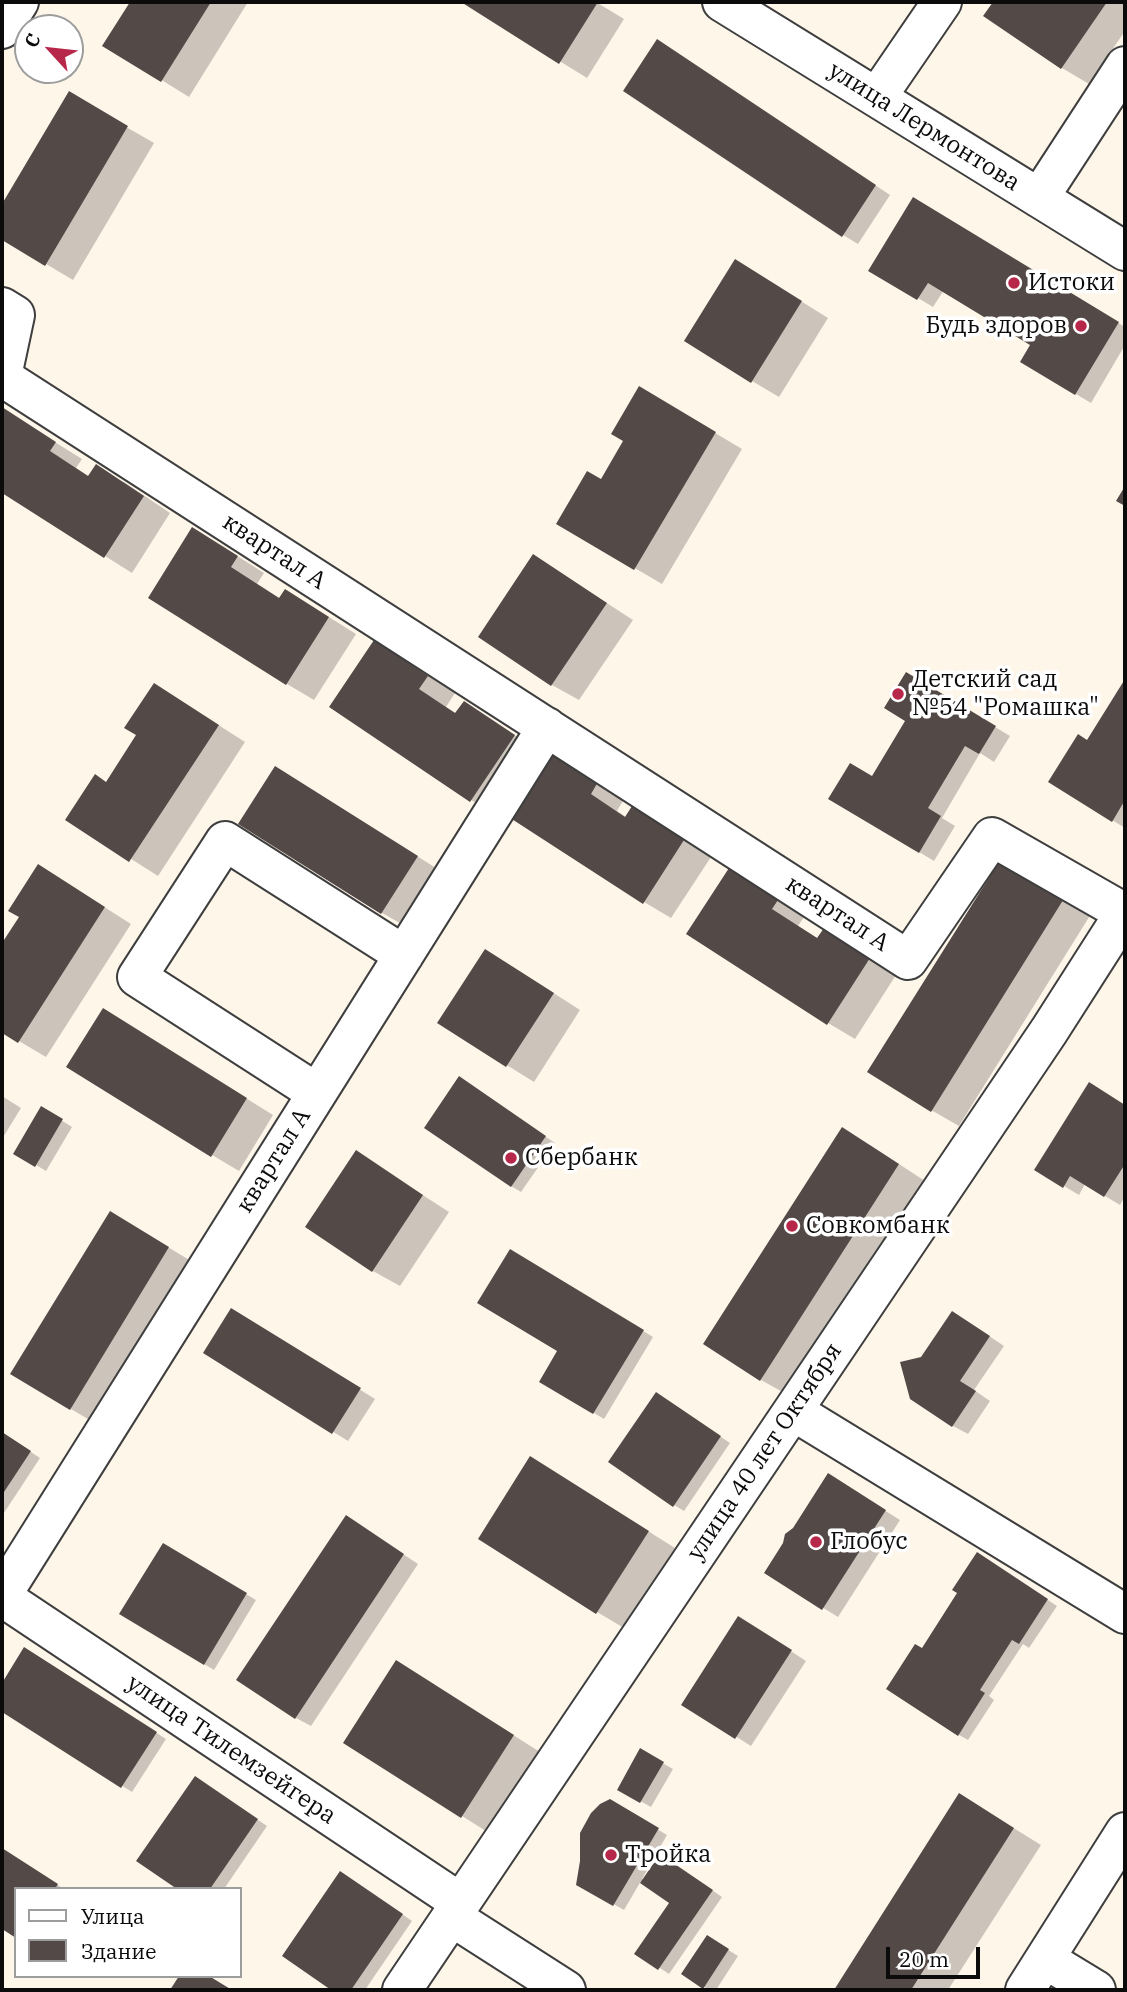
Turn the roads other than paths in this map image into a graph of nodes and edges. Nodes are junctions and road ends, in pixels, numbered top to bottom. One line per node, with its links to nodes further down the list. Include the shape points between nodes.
1 (19, 2): 4 (street)
2 (722, 2): 6 (street, улица Лермонтова)
3 (942, 2): 6 (street)
4 (2, 29)
5 (1125, 66): 7 (street)
6 (877, 97): 7 (street, улица Лермонтова)
7 (1039, 198): 8 (street, улица Лермонтова)
8 (1125, 251)
9 (2, 307): 10 (street, квартал А, via 15,315)
10 (2, 377): 11 (street, квартал А)
11 (547, 727): 12 (street, квартал А, via 908,960 992,836); 13 (street, квартал А)
12 (1125, 912): 15 (street, улица 40 лет Октября)
13 (404, 955): 14 (street, квартал А); 14 (street, via 225,841 137,977)
14 (317, 1093): 16 (street, квартал А)
15 (793, 1411): 17 (street); 19 (street, улица 40 лет Октября)
16 (2, 1596): 19 (street, улица Тилемзейгера)
17 (1125, 1614)
18 (1125, 1832): 20 (street)
19 (456, 1910): 21 (street, улица 40 лет Октября); 22 (street, улица Тилемзейгера)
20 (1035, 1975): 23 (street)
21 (402, 1990)
22 (566, 1990)
23 (1096, 1990)

